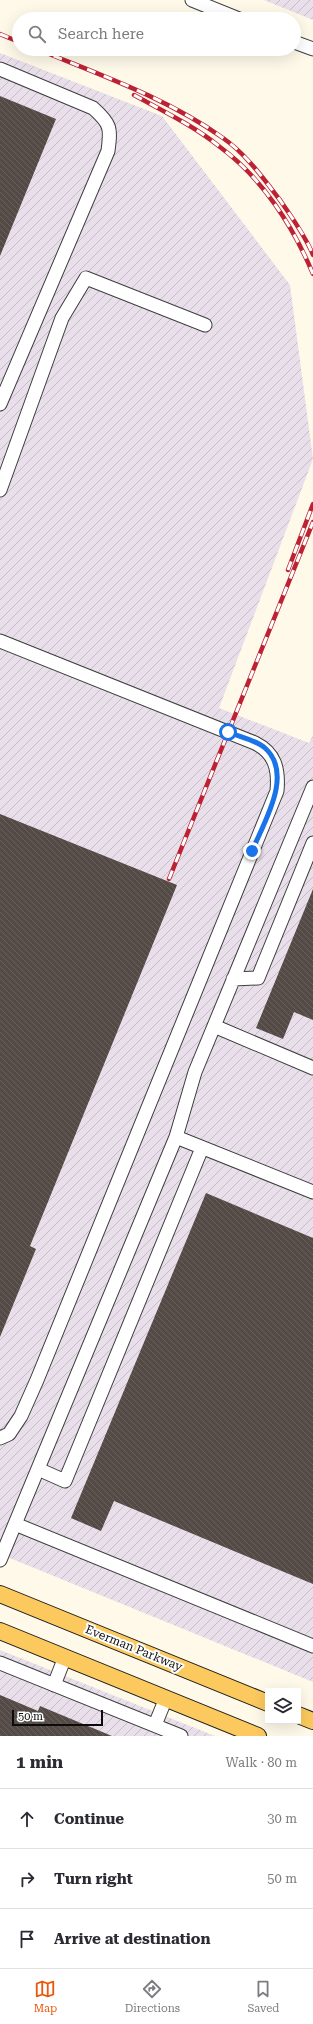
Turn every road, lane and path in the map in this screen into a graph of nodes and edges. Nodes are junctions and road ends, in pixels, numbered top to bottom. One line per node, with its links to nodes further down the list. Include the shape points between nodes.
1 (192, 0): 2 (street)
2 (213, 4): 3 (street)
3 (227, 12)
4 (301, 45): 5 (street)
5 (313, 49)
6 (0, 68): 8 (street, via 93,108 104,118 110,131 108,151)
7 (205, 325): 9 (street, via 86,278 62,318)
8 (0, 404)
9 (0, 490)
10 (0, 641): 19 (street, via 255,743 271,756 277,766 278,777 277,791 37,1380 21,1416 9,1434)
11 (313, 787): 13 (street)
12 (313, 843): 13 (street, via 258,978)
13 (233, 979): 14 (street)
14 (214, 1026): 15 (street); 16 (street, via 195,1072)
15 (313, 1068)
16 (176, 1137): 17 (street); 20 (street)
17 (202, 1148): 18 (street); 20 (street, via 65,1482)
18 (313, 1192)
19 (0, 1438)
20 (38, 1470): 21 (street)
21 (15, 1524): 22 (street); 25 (street)
22 (0, 1560)
23 (0, 1594): 30 (main road, Everman Parkway)
24 (0, 1630): 26 (main road)
25 (313, 1646)
26 (66, 1657): 28 (street); 29 (main road)
27 (0, 1663): 28 (street)
28 (54, 1685): 33 (street)
29 (166, 1698): 33 (street); 34 (main road)
30 (265, 1702)
31 (301, 1716): 32 (main road)
32 (313, 1722)
33 (155, 1726): 35 (street)
34 (232, 1731): 36 (main road)
35 (181, 1736)
36 (258, 1736)

